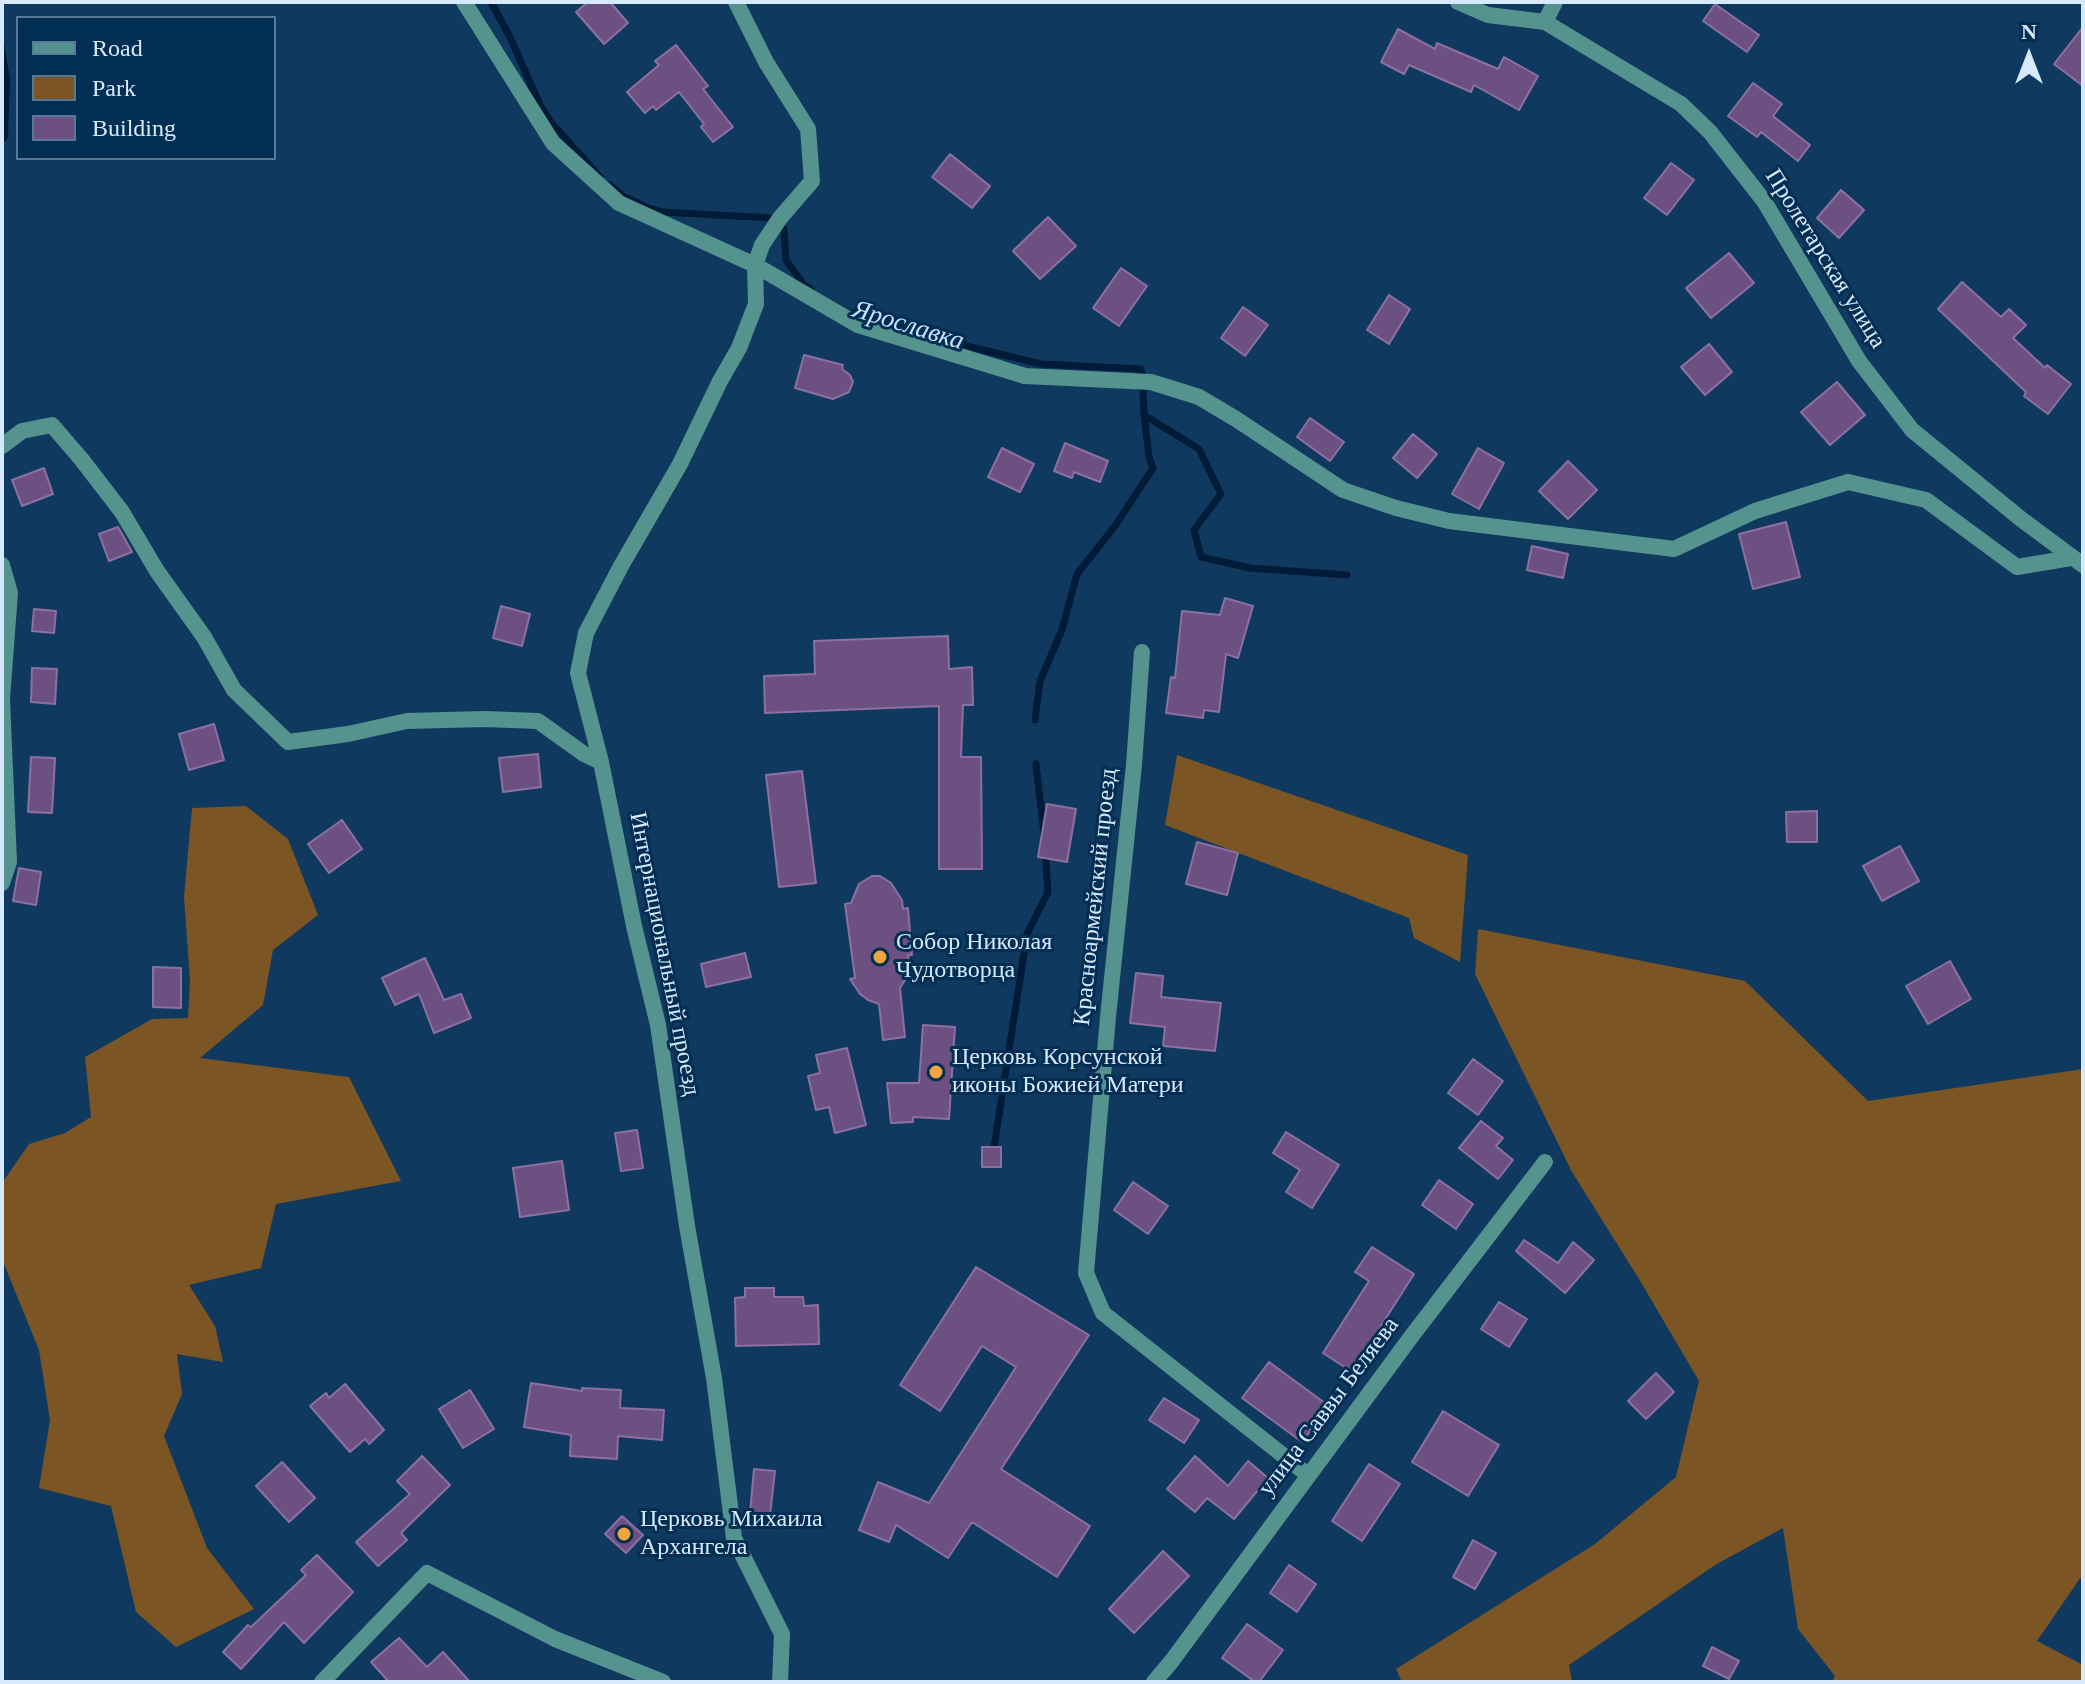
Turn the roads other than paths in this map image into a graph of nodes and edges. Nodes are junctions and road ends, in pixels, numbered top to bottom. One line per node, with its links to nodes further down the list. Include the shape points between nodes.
1 (464, 2): 6 (street, via 553,143 619,203)
2 (736, 2): 6 (street, via 808,129 812,181 762,245)
3 (1458, 2): 5 (street, Пролетарская улица, via 1488,15)
4 (1555, 2): 5 (street)
5 (1545, 22): 8 (street, Пролетарская улица, via 1681,104 1710,132 1764,201 1859,361 1912,430)
6 (755, 265): 8 (street, via 858,325 1025,376 1151,382 1199,397 1343,490 1449,521 1674,549 1755,511 1848,482 1926,500 2017,567); 11 (street, Интернациональный проезд, via 756,304 739,348 586,633 578,673)
7 (2, 446): 11 (street, via 22,431 52,425 122,512 234,690 288,742 407,721 538,721)
8 (2077, 562)
9 (2, 565): 12 (street, via 10,593 2,699 9,862)
10 (1142, 652): 14 (street, Красноармейский проезд, via 1086,1273 1103,1313)
11 (601, 762): 17 (street, Интернациональный проезд, via 658,1025 734,1538 782,1634)
12 (2, 883)
13 (1545, 1162): 14 (street, улица Саввы Беляева)
14 (1308, 1475): 18 (street, улица Саввы Беляева)
15 (322, 1682): 16 (street, via 427,1573 555,1639)
16 (663, 1682)
17 (780, 1682)
18 (1154, 1682)

